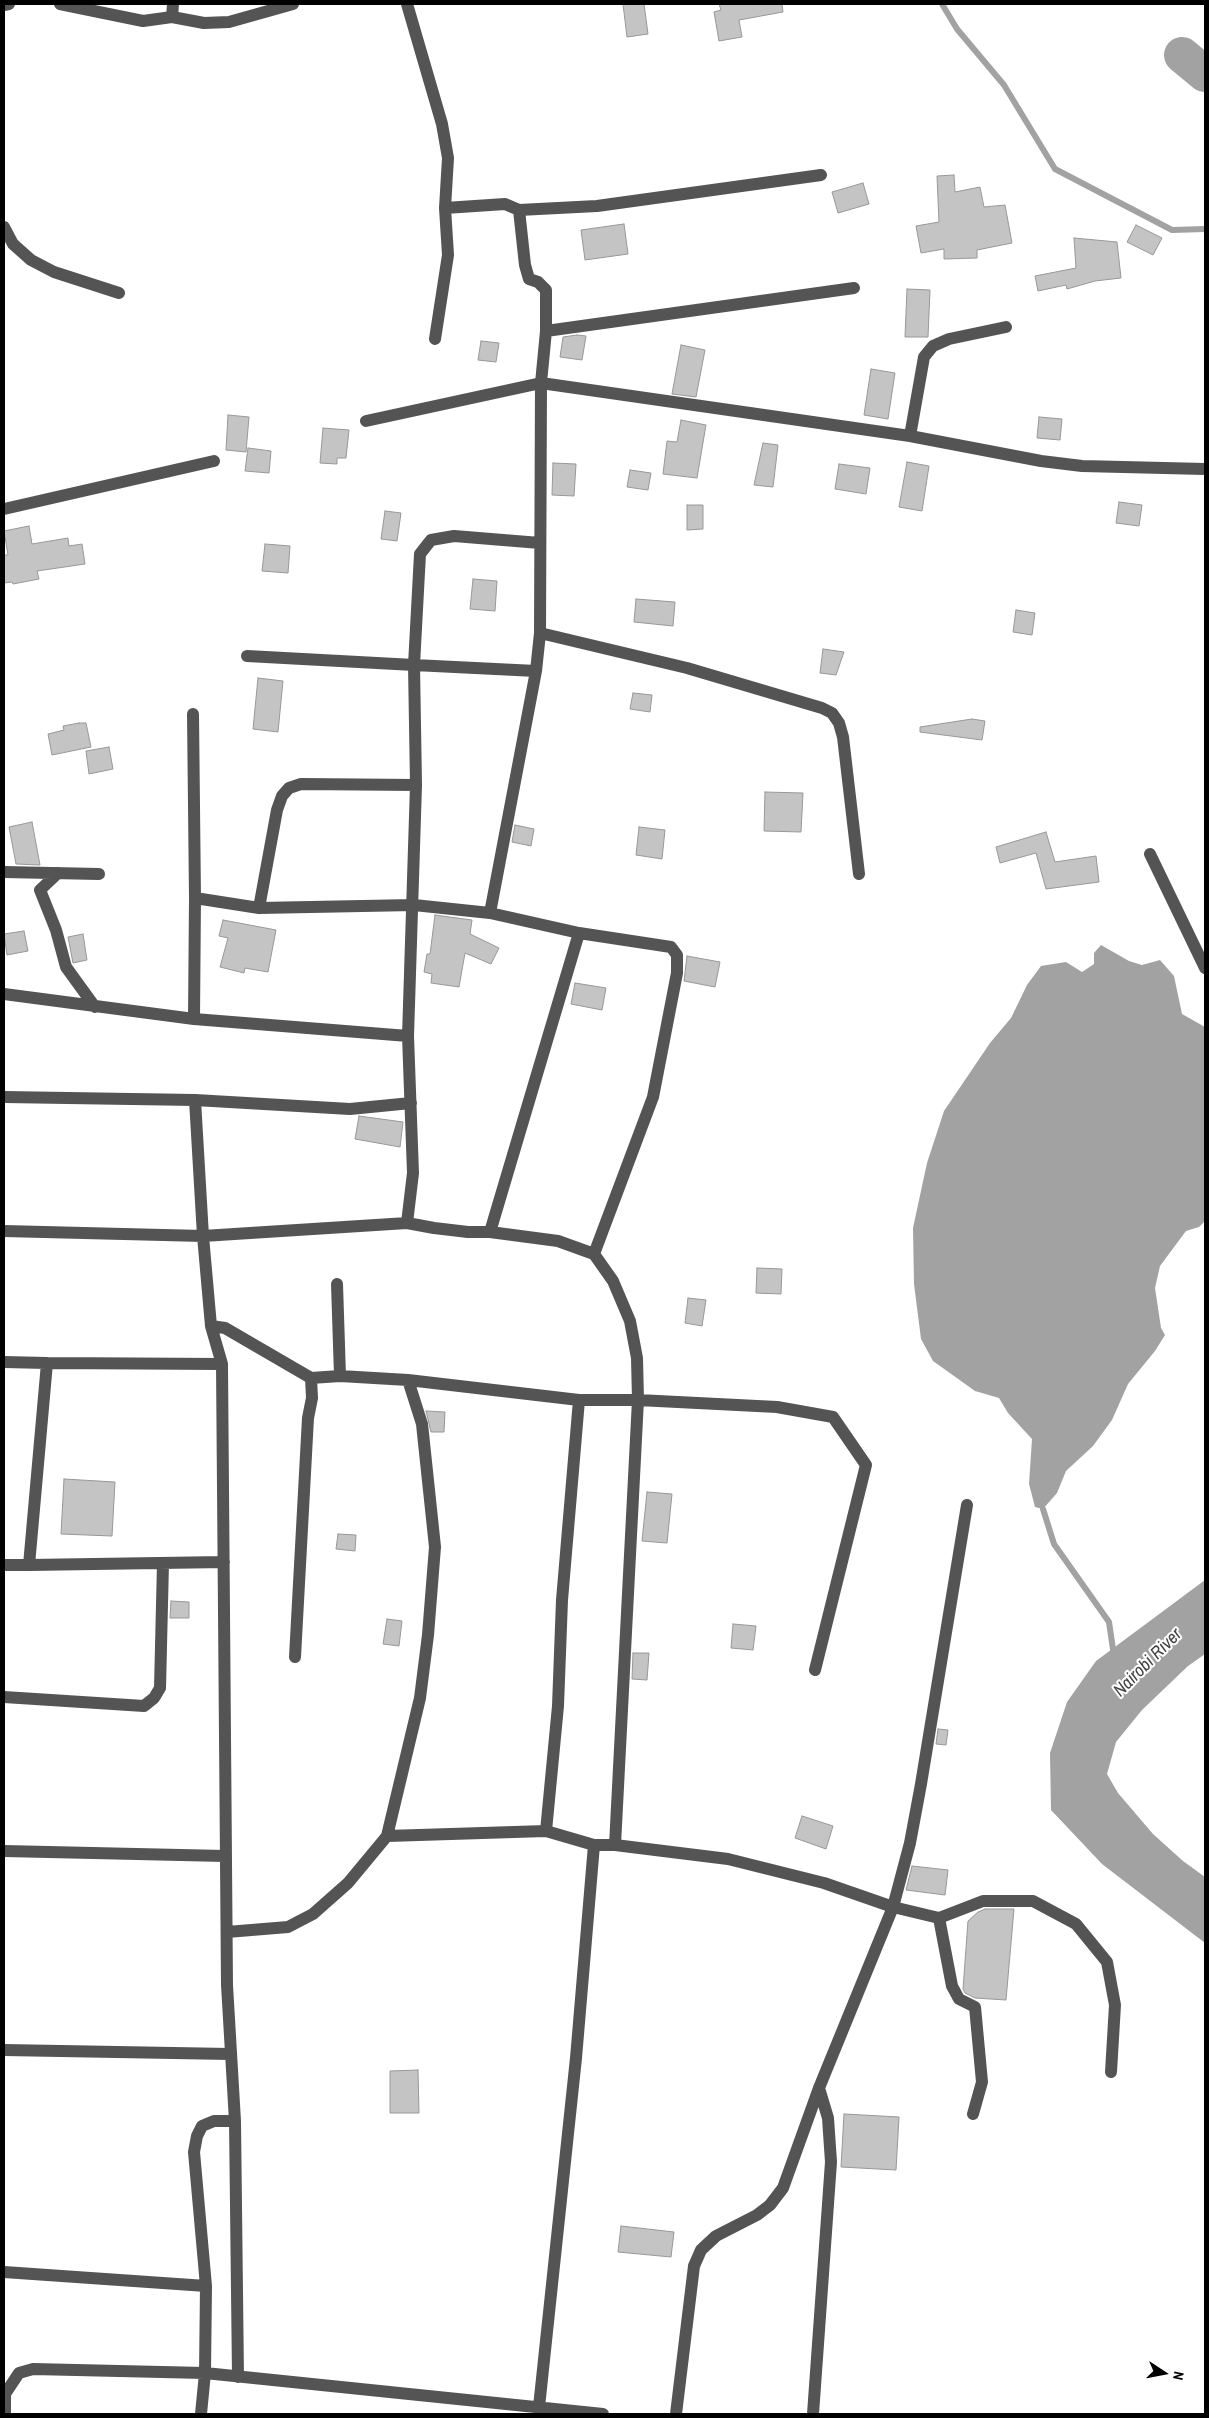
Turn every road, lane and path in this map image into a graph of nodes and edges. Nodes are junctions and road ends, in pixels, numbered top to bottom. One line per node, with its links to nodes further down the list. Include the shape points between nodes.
1 (9, 4): 6 (street)
2 (60, 4): 7 (street, via 143,21)
3 (173, 4): 7 (street)
4 (292, 4): 7 (street, via 229,22 204,23)
5 (407, 4): 9 (street, via 442,124 448,158)
6 (4, 5)
7 (172, 18)
8 (820, 175): 10 (street, via 598,206)
9 (445, 208): 10 (street, via 505,204); 16 (street, via 448,255)
10 (519, 210): 15 (street, via 525,265 530,279 546,290)
11 (4, 228): 13 (street, via 13,244 31,260 54,272)
12 (854, 288): 15 (street)
13 (119, 293)
14 (1006, 327): 19 (street, via 949,339 933,346 924,357)
15 (546, 331): 17 (street)
16 (435, 339)
17 (541, 383): 18 (street); 19 (street); 23 (street)
18 (366, 421)
19 (910, 436): 21 (street, via 1082,466)
20 (214, 461): 22 (street)
21 (1205, 469)
22 (4, 509)
23 (540, 542): 24 (street); 26 (street, via 454,536 431,540 420,554)
24 (540, 633): 27 (street); 34 (street, via 687,668 832,713 839,722 843,737)
25 (247, 656): 26 (street)
26 (414, 665): 27 (street); 29 (street)
27 (536, 670): 38 (street)
28 (193, 714): 35 (street)
29 (416, 784): 36 (street); 37 (street, via 301,784 289,788 277,810)
30 (1150, 854): 40 (street)
31 (4, 872): 32 (street)
32 (58, 873): 33 (street); 42 (street, via 40,890 66,967)
33 (99, 874)
34 (859, 874)
35 (195, 898): 37 (street); 43 (street)
36 (414, 905): 37 (street); 38 (street); 44 (street)
37 (259, 908)
38 (490, 913): 39 (street)
39 (579, 933): 50 (street); 52 (street, via 671,947 676,955 677,973 653,1097)
40 (1205, 968)
41 (4, 994): 42 (street)
42 (95, 1007): 43 (street)
43 (194, 1019): 44 (street)
44 (408, 1036): 47 (street)
45 (4, 1097): 46 (street)
46 (195, 1100): 47 (street, via 350,1109); 51 (street)
47 (411, 1103): 48 (street, via 413,1173)
48 (407, 1223): 50 (street); 51 (street)
49 (4, 1232): 51 (street)
50 (490, 1232): 52 (street, via 558,1240)
51 (203, 1236): 54 (street)
52 (594, 1254): 62 (street, via 613,1281 630,1321 637,1358)
53 (337, 1284): 58 (street)
54 (211, 1326): 57 (street); 59 (street, via 225,1328)
55 (4, 1362): 56 (street)
56 (47, 1364): 57 (street); 67 (street)
57 (222, 1364): 64 (street)
58 (340, 1376): 59 (street); 60 (street)
59 (311, 1378): 68 (street)
60 (408, 1380): 61 (street); 72 (street, via 422,1424 435,1547 420,1698)
61 (579, 1400): 62 (street); 71 (street)
62 (638, 1400): 69 (street, via 777,1407 833,1416 866,1465); 74 (street)
63 (967, 1505): 77 (street, via 910,1843)
64 (224, 1562): 65 (street); 76 (street)
65 (163, 1563): 67 (street); 70 (street, via 160,1688 154,1698 144,1706)
66 (4, 1565): 67 (street)
67 (30, 1565)
68 (295, 1657)
69 (815, 1670)
70 (4, 1697)
71 (546, 1831): 72 (street); 73 (street)
72 (387, 1836): 79 (street, via 348,1883 313,1914 288,1927)
73 (594, 1845): 74 (street); 90 (street, via 576,2058)
74 (615, 1845): 77 (street, via 728,1859 824,1883)
75 (4, 1851): 76 (street)
76 (225, 1856): 79 (street)
77 (892, 1907): 78 (street); 83 (street)
78 (939, 1918): 82 (street, via 983,1901 1033,1901 1076,1924 1107,1962 1115,2005); 84 (street, via 952,1986 959,1999 975,2007 982,2082)
79 (227, 1932): 81 (street)
80 (4, 2050): 81 (street)
81 (230, 2054): 85 (street)
82 (1111, 2072)
83 (819, 2088): 94 (street, via 783,2188 770,2205 716,2236 701,2250 694,2266); 95 (street, via 828,2118 831,2162)
84 (974, 2114)
85 (235, 2121): 87 (street, via 214,2121 202,2126 194,2152); 89 (street)
86 (4, 2272): 87 (street)
87 (206, 2286): 88 (street)
88 (205, 2373): 89 (street); 91 (street, via 33,2369 19,2373 5,2394); 92 (street)
89 (238, 2377): 90 (street)
90 (539, 2407): 93 (street)
91 (5, 2414)
92 (201, 2414)
93 (603, 2414)
94 (676, 2414)
95 (813, 2414)

